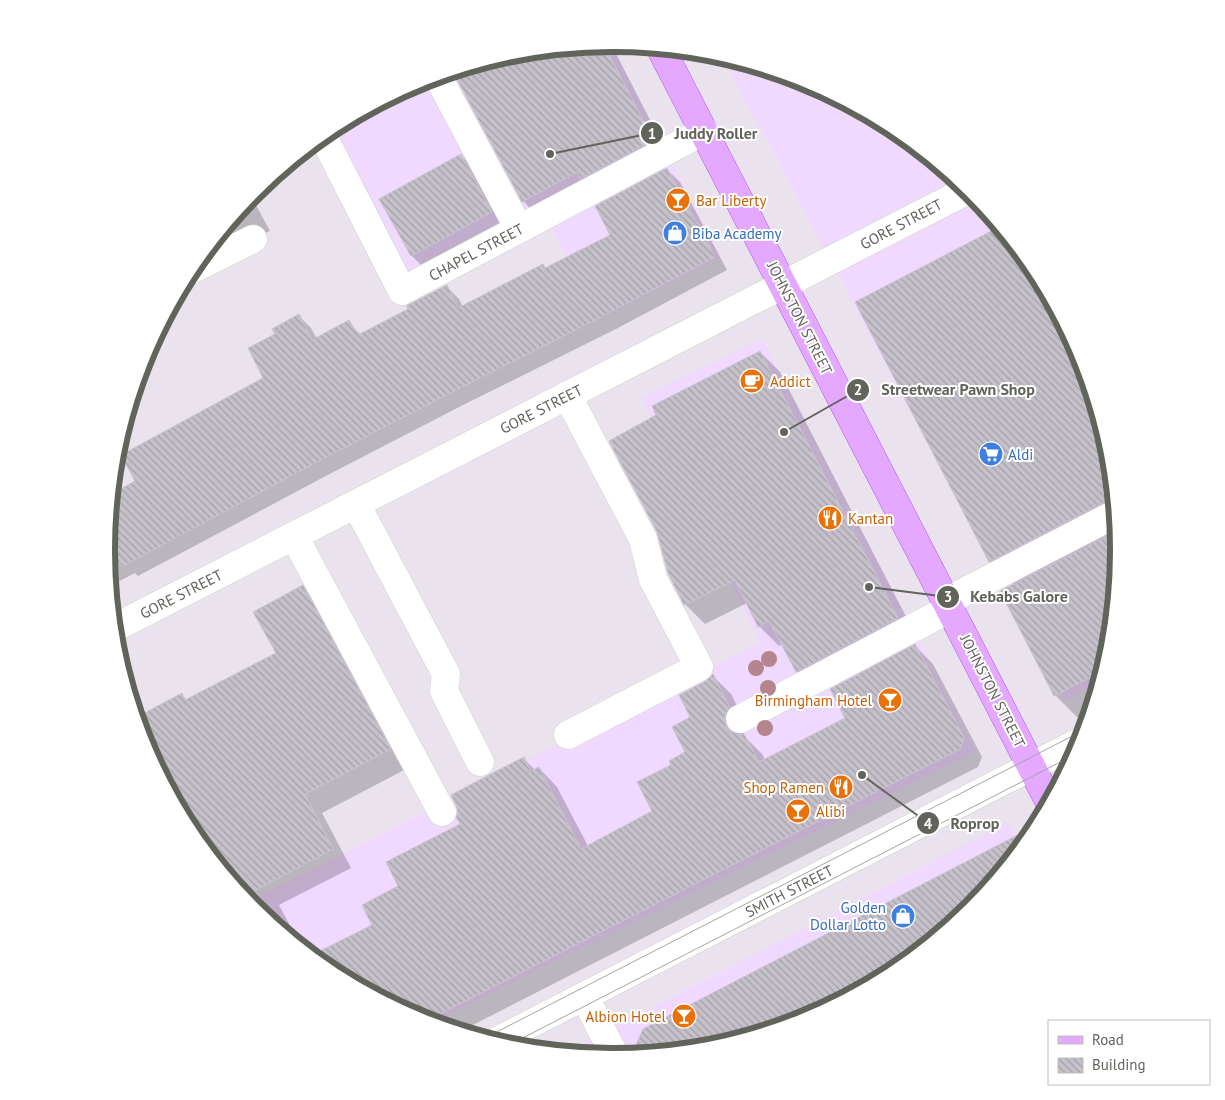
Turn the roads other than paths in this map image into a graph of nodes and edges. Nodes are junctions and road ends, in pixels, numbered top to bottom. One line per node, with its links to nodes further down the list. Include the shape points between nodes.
1 (665, 56): 3 (main road, JOHNSTON STREET)
2 (441, 83): 6 (street)
3 (704, 131): 6 (street, CHAPEL STREET); 9 (main road, JOHNSTON STREET)
4 (327, 143): 6 (street, CHAPEL STREET, via 402,291)
5 (960, 194): 9 (street, GORE STREET)
6 (519, 229)
7 (254, 239): 8 (street)
8 (208, 262)
9 (783, 285): 10 (street, GORE STREET); 14 (main road, JOHNSTON STREET)
10 (568, 395): 11 (street, GORE STREET); 17 (street, via 642,539 653,580 699,667)
11 (356, 504): 13 (street, GORE STREET); 19 (street, via 446,674 444,691)
12 (1109, 517): 14 (street)
13 (294, 536): 15 (street, GORE STREET); 22 (street)
14 (949, 604): 16 (street); 20 (main road, JOHNSTON STREET)
15 (121, 625)
16 (740, 719)
17 (568, 735)
18 (1069, 747): 20 (street, SMITH STREET)
19 (480, 762)
20 (1031, 766): 21 (main road, JOHNSTON STREET); 23 (street, SMITH STREET)
21 (1046, 794)
22 (442, 812)
23 (584, 996): 24 (street, SMITH STREET); 25 (street)
24 (507, 1036)
25 (611, 1048)

